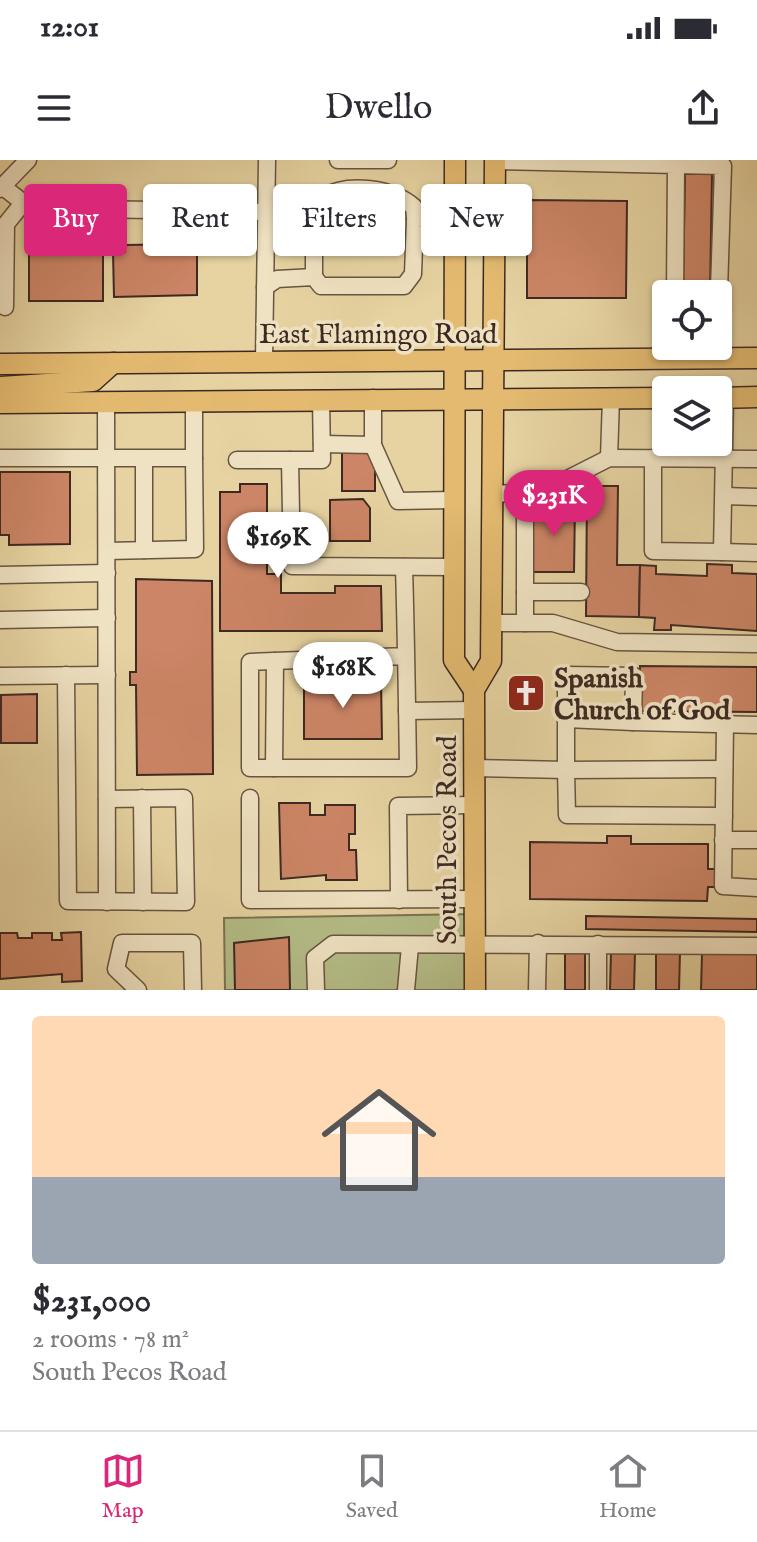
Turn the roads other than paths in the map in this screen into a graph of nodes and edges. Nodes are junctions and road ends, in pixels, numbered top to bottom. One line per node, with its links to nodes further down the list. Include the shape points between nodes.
1 (267, 160): 11 (lane)
2 (338, 160): 3 (lane)
3 (388, 160)
4 (455, 160): 8 (main road)
5 (495, 160): 7 (lane); 25 (main road, South Pecos Road)
6 (18, 163): 9 (lane)
7 (676, 165): 16 (lane); 17 (lane, via 723,166)
8 (455, 184)
9 (1, 188): 10 (lane)
10 (23, 203): 11 (lane, via 30,208); 19 (lane, via 6,224)
11 (266, 212): 18 (lane)
12 (415, 219): 13 (lane); 15 (lane, via 413,274 404,286 321,286); 15 (lane, via 414,207 391,191 342,191 323,197 314,218)
13 (421, 219)
14 (454, 256): 23 (main road)
15 (314, 277): 18 (lane, via 277,279)
16 (675, 280)
17 (719, 280)
18 (265, 287): 24 (lane)
19 (5, 307)
20 (652, 353): 25 (main road, East Flamingo Road)
21 (732, 356): 22 (main road, East Flamingo Road)
22 (757, 358)
23 (455, 360): 24 (main road, East Flamingo Road); 25 (main road, East Flamingo Road); 29 (main road)
24 (264, 361): 26 (main road, East Flamingo Road)
25 (495, 361): 30 (main road, South Pecos Road)
26 (113, 363): 27 (main road, East Flamingo Road); 28 (main road, via 93,381)
27 (0, 364)
28 (0, 387)
29 (455, 397): 30 (main road); 32 (main road); 57 (main road)
30 (495, 397): 33 (main road); 54 (main road, South Pecos Road)
31 (757, 397): 35 (main road)
32 (373, 398): 36 (main road); 41 (lane)
33 (611, 398): 34 (main road); 45 (lane)
34 (652, 398)
35 (732, 398)
36 (321, 399): 38 (main road); 40 (lane)
37 (106, 401): 38 (main road); 39 (main road); 47 (lane)
38 (194, 401): 44 (lane)
39 (0, 403)
40 (322, 444): 41 (lane); 52 (lane, via 322,460)
41 (373, 445): 57 (lane, via 398,501)
42 (724, 456): 49 (lane)
43 (0, 458): 47 (lane)
44 (194, 458): 48 (lane); 58 (lane, via 195,549)
45 (609, 458): 46 (lane); 53 (lane, via 542,492)
46 (653, 458): 49 (lane); 60 (lane, via 653,551)
47 (107, 459): 48 (lane); 59 (lane)
48 (144, 459): 58 (lane)
49 (724, 459): 50 (lane); 55 (lane)
50 (757, 459)
51 (237, 460): 52 (lane)
52 (290, 460): 62 (lane, via 292,566)
53 (525, 493): 54 (lane); 66 (lane)
54 (493, 494): 70 (main road, South Pecos Road)
55 (724, 496): 56 (lane); 60 (lane)
56 (757, 497)
57 (452, 500): 63 (main road)
58 (144, 550): 59 (lane)
59 (107, 551): 64 (lane)
60 (722, 552): 61 (lane)
61 (757, 553)
62 (404, 567): 63 (lane); 73 (lane)
63 (453, 567): 78 (main road, via 454,660)
64 (107, 573): 65 (lane); 68 (lane)
65 (0, 575)
66 (525, 592): 67 (lane); 71 (lane)
67 (581, 592)
68 (107, 618): 69 (lane); 76 (lane)
69 (0, 620)
70 (492, 623): 71 (lane); 78 (main road, South Pecos Road, via 491,661)
71 (525, 623): 72 (lane, via 553,623 617,642)
72 (757, 644)
73 (406, 656): 74 (lane); 79 (lane)
74 (275, 661): 84 (lane); 84 (lane, via 250,662 250,768)
75 (66, 675): 76 (lane); 77 (lane); 98 (lane, via 68,901)
76 (107, 675): 90 (lane)
77 (0, 676)
78 (474, 700): 79 (lane); 85 (main road, South Pecos Road)
79 (407, 711): 84 (lane, via 408,768)
80 (566, 719): 81 (lane); 81 (lane, via 566,675 634,676); 87 (lane)
81 (633, 722): 82 (lane)
82 (725, 724): 83 (lane); 86 (lane)
83 (757, 725)
84 (274, 768)
85 (474, 768): 87 (lane); 91 (main road, South Pecos Road)
86 (724, 769): 87 (lane); 92 (lane)
87 (566, 770): 92 (lane, via 567,815)
88 (142, 798): 90 (lane); 99 (lane); 99 (lane, via 184,798 186,902)
89 (250, 798): 97 (lane, via 250,900)
90 (107, 799): 98 (lane)
91 (474, 805): 96 (main road, South Pecos Road); 97 (lane, via 398,806)
92 (724, 816): 93 (lane)
93 (723, 840): 94 (lane); 95 (lane, via 723,886)
94 (757, 840)
95 (757, 888)
96 (475, 899): 97 (lane); 100 (main road, South Pecos Road)
97 (399, 900)
98 (107, 902): 99 (lane)
99 (143, 902)
100 (475, 943): 101 (lane); 103 (lane); 109 (main road, South Pecos Road)
101 (538, 943): 102 (lane); 110 (lane)
102 (598, 944): 104 (lane); 111 (lane)
103 (410, 946): 107 (lane, via 333,944 315,958); 108 (lane)
104 (757, 946)
105 (138, 990): 106 (lane, via 116,969 122,943 192,943)
106 (193, 990)
107 (316, 990)
108 (406, 990)
109 (475, 990)
110 (537, 990)
111 (598, 990)

